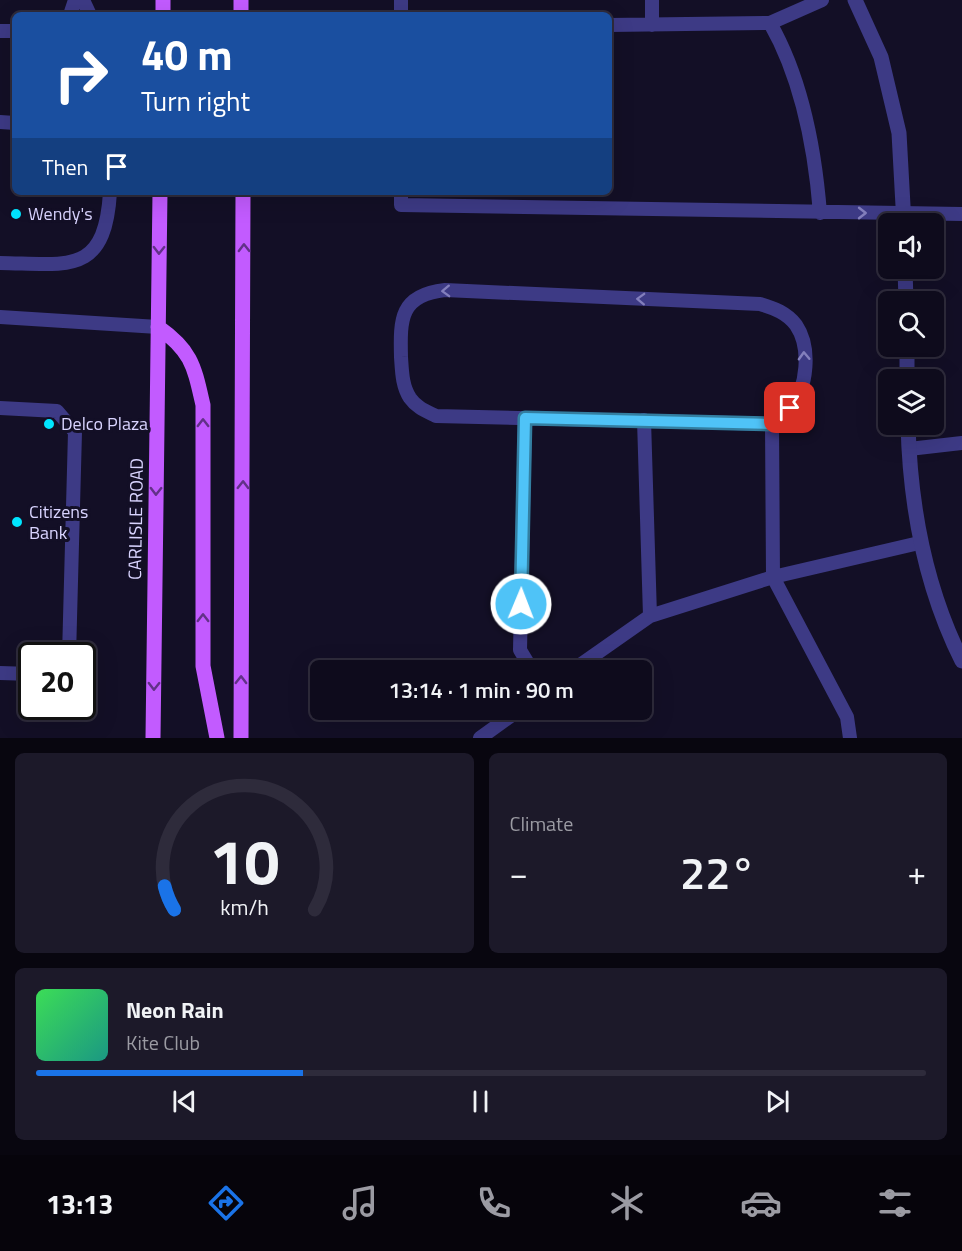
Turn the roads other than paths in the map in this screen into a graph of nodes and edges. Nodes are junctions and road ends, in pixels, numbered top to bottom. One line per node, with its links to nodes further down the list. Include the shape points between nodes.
1 (652, 0): 6 (lane)
2 (822, 0): 4 (lane)
3 (855, 0): 12 (street, via 881,57 899,133)
4 (770, 23): 6 (lane); 11 (lane, via 785,50 817,169)
5 (612, 25): 6 (lane)
6 (652, 25)
7 (110, 195): 16 (lane, via 108,223 98,244 86,257 66,264)
8 (160, 195): 18 (main road, CARLISLE ROAD, one-way to 18)
9 (243, 195): 38 (main road, one-way to 9)
10 (401, 195): 11 (lane, via 401,206)
11 (820, 213): 15 (lane, one-way to 15)
12 (904, 213)
13 (962, 214): 14 (lane)
14 (944, 216)
15 (878, 217)
16 (0, 262)
17 (0, 317): 18 (lane)
18 (158, 327): 36 (main road, CARLISLE ROAD, one-way to 36); 37 (main road, one-way to 18, via 203,666 203,405 196,372 181,344)
19 (0, 408): 29 (lane, via 57,411 75,432)
20 (525, 418): 21 (lane); 22 (lane, one-way to 20, via 790,408 800,392 805,371 804,339 795,323 780,311 760,304 444,290 425,292 409,304 400,322 402,376 409,397 419,408 436,416); 30 (lane, via 520,650)
21 (644, 420): 22 (lane); 28 (lane)
22 (772, 424): 27 (lane)
23 (908, 435): 25 (street)
24 (962, 443): 25 (lane)
25 (909, 449): 26 (street)
26 (919, 543): 27 (lane); 32 (street, via 950,637)
27 (773, 577): 28 (lane); 40 (lane, via 847,717)
28 (650, 616): 31 (lane)
29 (69, 642)
30 (526, 660)
31 (587, 660)
32 (962, 661)
33 (0, 673): 34 (lane)
34 (18, 674)
35 (505, 720): 39 (lane)
36 (153, 738)
37 (217, 738)
38 (241, 738)
39 (480, 738)
40 (850, 738)

